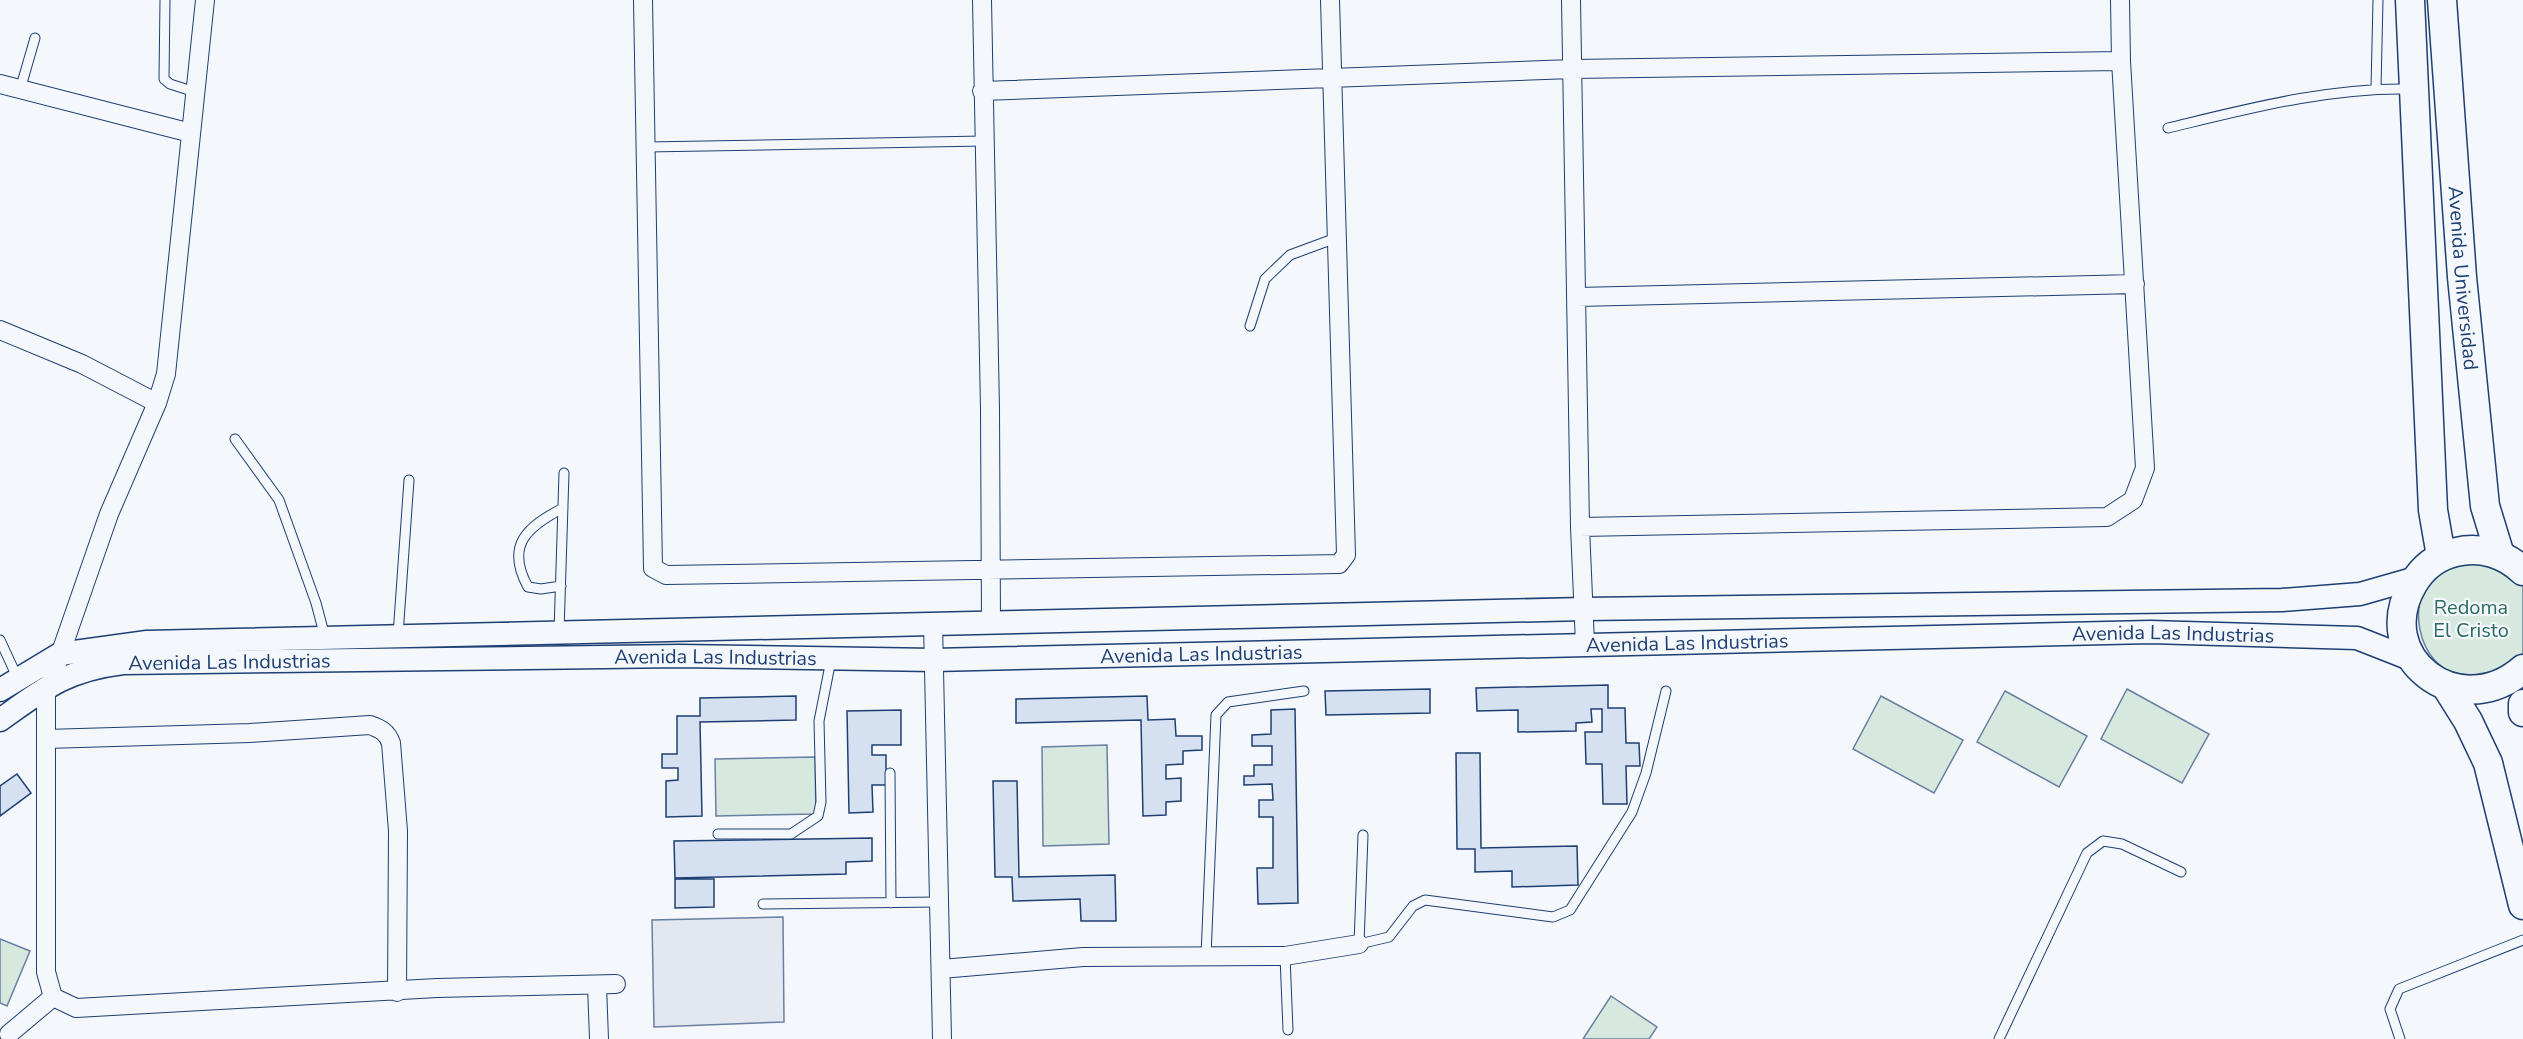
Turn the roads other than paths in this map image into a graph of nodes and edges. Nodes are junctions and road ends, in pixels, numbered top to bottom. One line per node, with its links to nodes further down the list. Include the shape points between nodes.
1 (165, 0): 20 (lane, via 164,79)
2 (205, 0): 20 (street)
3 (643, 0): 24 (street)
4 (982, 0): 19 (street)
5 (1330, 0): 14 (street)
6 (1571, 0): 13 (street)
7 (2120, 0): 12 (street)
8 (2378, 0): 16 (lane)
9 (2410, 0): 17 (main road, Avenida Universidad)
10 (2442, 0): 37 (main road, Avenida Universidad, via 2462,277 2485,506)
11 (34, 38): 18 (lane)
12 (2121, 61): 13 (street); 26 (street)
13 (1572, 69): 14 (street); 27 (street)
14 (1332, 77): 19 (street); 25 (street)
15 (0, 84): 18 (street)
16 (2376, 88): 17 (lane); 21 (lane, via 2260,105)
17 (2414, 89): 36 (main road, Avenida Universidad, via 2433,510)
18 (20, 90): 22 (street)
19 (982, 91): 23 (street)
20 (195, 92): 22 (street)
21 (2168, 128)
22 (191, 133): 30 (street, via 166,374)
23 (984, 141): 24 (lane); 38 (street)
24 (646, 147): 38 (street, via 653,568 666,575)
25 (1336, 238): 28 (lane, via 1290,255 1265,279); 38 (street, via 1346,555 1339,564)
26 (2135, 284): 27 (street); 35 (street, via 2145,468 2133,500 2107,517)
27 (1577, 297): 35 (street)
28 (1250, 326)
29 (0, 330): 30 (street, via 82,364)
30 (157, 403): 49 (street, via 109,514)
31 (235, 439): 46 (lane, via 279,500)
32 (564, 473): 34 (lane)
33 (409, 480): 45 (lane)
34 (563, 508): 40 (lane); 40 (lane, via 534,523 518,548 519,571 528,587)
35 (1580, 527): 41 (street)
36 (2441, 556): 37 (main road, via 2482,550); 39 (main road)
37 (2512, 563)
38 (992, 569): 42 (street)
39 (2416, 578): 41 (street, Avenida Las Industrias, via 2360,594 2282,600); 52 (main road, via 2402,619 2406,645)
40 (561, 586): 44 (lane)
41 (1584, 609): 42 (street, Avenida Las Industrias); 48 (street)
42 (991, 622): 43 (street, Avenida Las Industrias)
43 (933, 623): 44 (street, Avenida Las Industrias); 51 (street)
44 (559, 632): 45 (street, Avenida Las Industrias)
45 (398, 635): 46 (street, Avenida Las Industrias)
46 (325, 638): 49 (street, Avenida Las Industrias, via 147,642)
47 (0, 640): 54 (lane)
48 (1585, 645): 51 (street, Avenida Las Industrias); 52 (street, Avenida Las Industrias, via 2150,632 2357,638)
49 (60, 654): 54 (street, Avenida Las Industrias); 55 (street)
50 (831, 660): 51 (street, Avenida Las Industrias); 55 (street, Avenida Las Industrias, via 680,656 123,663 88,668); 64 (lane, via 819,721 818,816 791,834)
51 (934, 660): 67 (street)
52 (2414, 660): 56 (main road, via 2428,676)
53 (2523, 669): 56 (main road, via 2489,690)
54 (9, 684)
55 (49, 685): 61 (street, Avenida Las Industrias); 62 (street)
56 (2445, 686): 70 (main road, via 2468,721 2488,764)
57 (1304, 691): 73 (lane, via 1228,702 1216,715)
58 (1666, 691): 72 (lane, via 1632,812 1570,910 1553,917 1425,900 1413,906 1389,937)
59 (2523, 704): 60 (main road)
60 (2523, 712)
61 (0, 720)
62 (46, 739): 78 (street, via 370,725 380,728 391,743 399,831); 79 (street, via 46,972)
63 (890, 773): 68 (lane)
64 (718, 834)
65 (1363, 835): 72 (lane)
66 (2181, 872): 84 (lane, via 2122,844 2103,841 2087,853)
67 (939, 902): 68 (lane); 75 (street)
68 (891, 903): 69 (lane)
69 (763, 904)
70 (2523, 905)
71 (2523, 940): 85 (lane, via 2399,989 2390,1009)
72 (1359, 945): 74 (street)
73 (1206, 956): 74 (street); 75 (street, via 1083,957)
74 (1285, 956): 80 (lane)
75 (941, 969): 83 (street)
76 (616, 984): 77 (street)
77 (597, 985): 78 (street); 82 (street)
78 (397, 992): 79 (street, via 76,1008)
79 (53, 997): 81 (street)
80 (1288, 1030)
81 (9, 1034)
82 (599, 1039)
83 (942, 1039)
84 (1999, 1039)
85 (2400, 1039)

